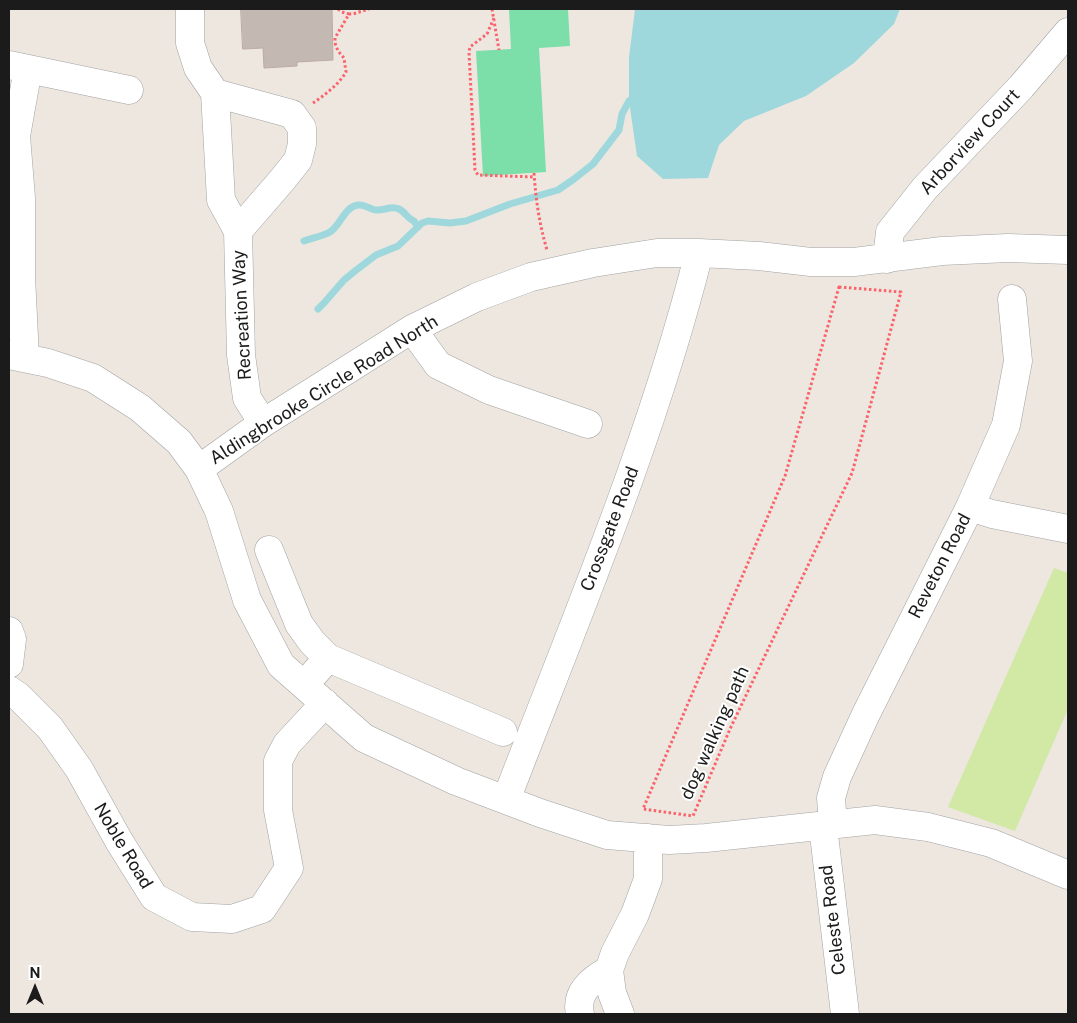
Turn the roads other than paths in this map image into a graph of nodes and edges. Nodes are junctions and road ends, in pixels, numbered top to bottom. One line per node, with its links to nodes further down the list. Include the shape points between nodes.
1 (190, 9): 5 (street, via 190,43 198,68)
2 (1068, 32): 10 (street, Arborview Court, via 1021,87 925,188 890,232)
3 (19, 67): 4 (street); 6 (street)
4 (130, 90)
5 (215, 92): 7 (street, via 221,200); 7 (street, via 292,114 302,128 298,160)
6 (12, 134): 13 (street, via 21,198)
7 (238, 231): 14 (street, Recreation Way, via 242,364 247,398)
8 (1068, 250): 10 (street, Aldingbrooke Circle Road North, via 1008,248)
9 (700, 253): 10 (street, Aldingbrooke Circle Road North, via 811,262); 12 (street, Aldingbrooke Circle Road North, via 657,253 531,277 477,297); 27 (street, Crossgate Road, via 686,308 619,508)
10 (887, 258)
11 (1012, 299): 17 (street, Reveton Road, via 1018,361 1006,425)
12 (412, 329): 14 (street, Aldingbrooke Circle Road North); 15 (street, via 438,365 489,390)
13 (17, 357): 16 (street, via 93,378 140,408 178,442)
14 (263, 424): 16 (street, Aldingbrooke Circle Road North)
15 (588, 424)
16 (199, 469): 23 (street, via 219,511 247,600 281,665)
17 (970, 507): 18 (street); 28 (street, Reveton Road, via 866,714 838,777 831,798)
18 (1068, 529)
19 (269, 550): 21 (street, via 298,624)
20 (9, 631): 22 (street, via 12,639)
21 (328, 658): 23 (street); 26 (street)
22 (9, 664)
23 (304, 685): 25 (street)
24 (9, 690): 25 (street, Noble Road, via 50,728 79,769 154,897 192,917 232,918 262,909 288,868 278,810 278,761 287,744)
25 (325, 703): 27 (street, via 364,738 456,781)
26 (503, 732)
27 (506, 800): 29 (street, via 607,835)
28 (828, 825): 29 (street, via 706,838); 30 (street, via 875,820 928,828 991,843); 34 (street, Celeste Road)
29 (648, 838): 31 (street, via 648,879)
30 (1068, 875)
31 (609, 970): 32 (street, via 595,977 584,989); 33 (street, via 612,993)
32 (580, 1014)
33 (620, 1014)
34 (845, 1014)

